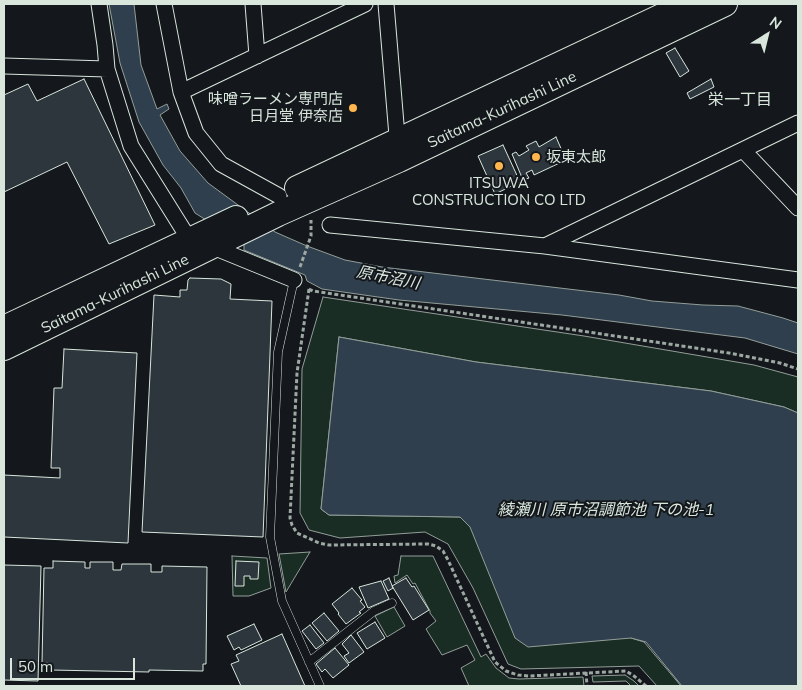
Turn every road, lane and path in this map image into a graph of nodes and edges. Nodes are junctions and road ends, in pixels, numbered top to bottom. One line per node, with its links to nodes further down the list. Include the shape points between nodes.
1 (98, 4): 10 (street)
2 (164, 4): 11 (street)
3 (253, 4): 8 (street)
4 (365, 4): 8 (street)
5 (386, 4): 13 (street)
6 (687, 4): 13 (main road, Saitama-Kurihashi Line)
7 (726, 4): 13 (main road, Saitama-Kurihashi Line)
8 (257, 56): 11 (street)
9 (4, 66): 10 (street)
10 (107, 69): 20 (street, via 130,146)
11 (181, 92): 15 (street, via 196,133 221,164)
12 (798, 123): 14 (street)
13 (398, 150): 15 (main road, Saitama-Kurihashi Line)
14 (742, 150): 16 (street); 21 (street)
15 (274, 205): 19 (main road, Saitama-Kurihashi Line)
16 (798, 208)
17 (330, 226): 21 (street)
18 (311, 236): 22 (path)
19 (218, 238): 20 (main road, Saitama-Kurihashi Line); 22 (street); 26 (main road, Saitama-Kurihashi Line)
20 (190, 239): 25 (main road, Saitama-Kurihashi Line)
21 (545, 246): 23 (street)
22 (296, 277): 24 (path); 29 (lane, via 278,352 270,537 282,601)
23 (798, 280)
24 (309, 289): 27 (path, via 729,353); 30 (path, via 296,373 290,518 297,534 329,545 436,546 448,560 491,656 506,672 518,676)
25 (4, 328)
26 (4, 348)
27 (798, 369)
28 (392, 603): 29 (lane, via 374,611)
29 (308, 662): 31 (lane)
30 (586, 672): 32 (path); 33 (path, via 626,671)
31 (320, 686)
32 (587, 686)
33 (646, 686)

